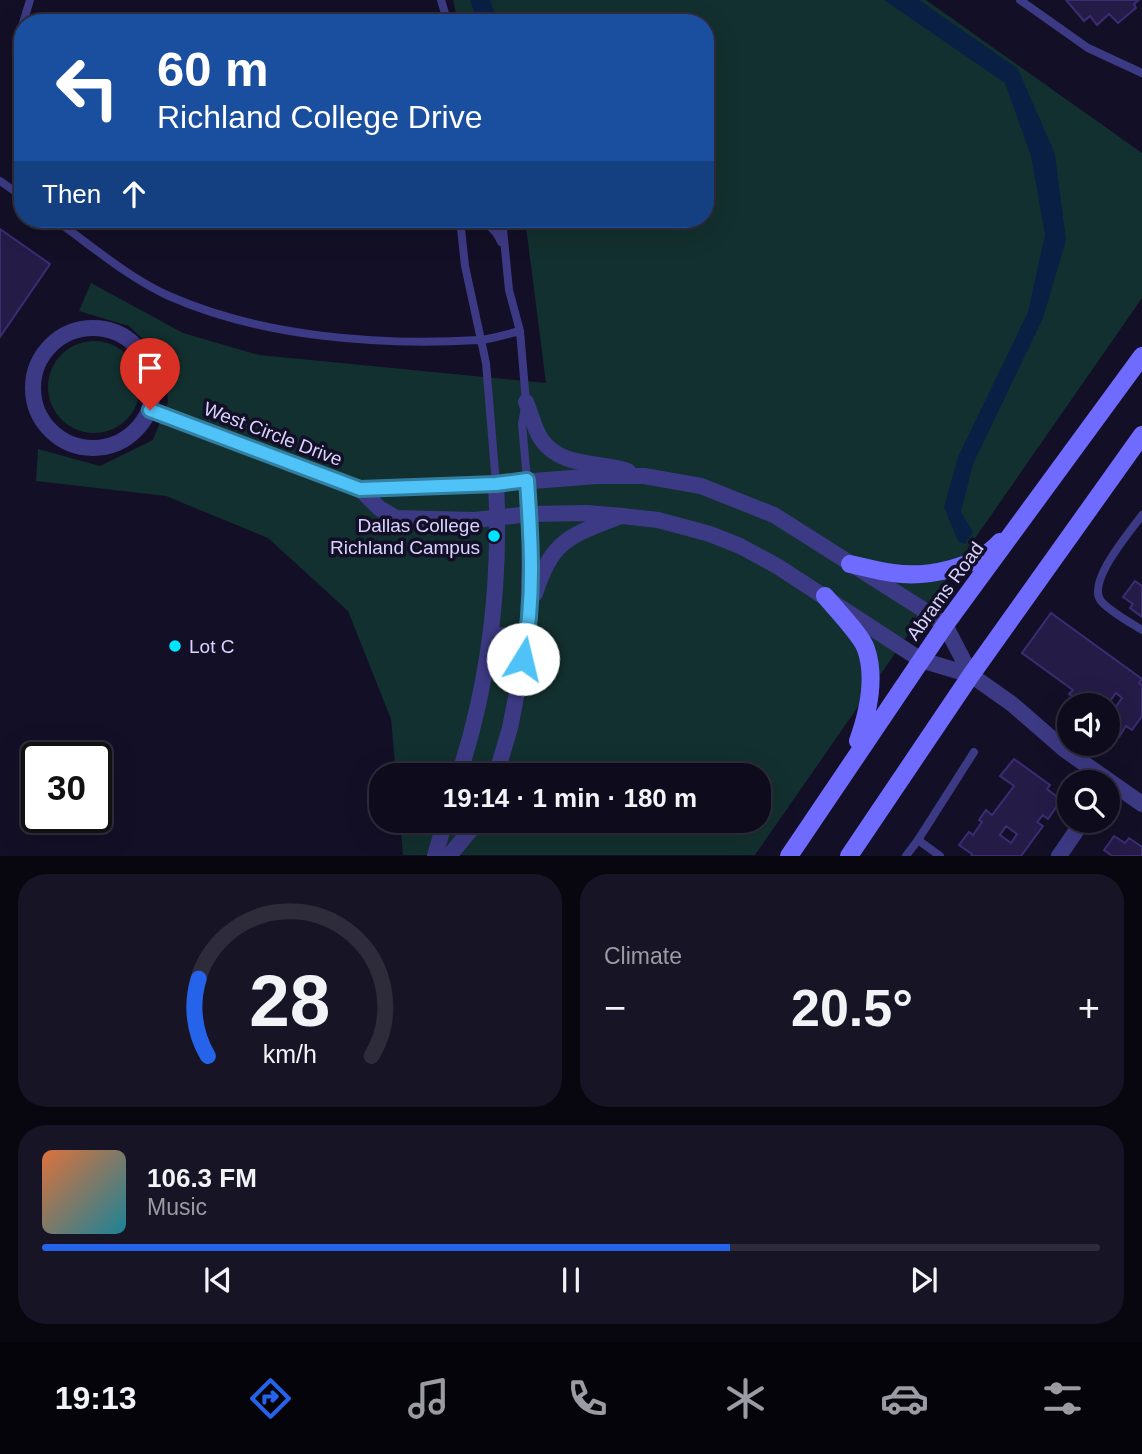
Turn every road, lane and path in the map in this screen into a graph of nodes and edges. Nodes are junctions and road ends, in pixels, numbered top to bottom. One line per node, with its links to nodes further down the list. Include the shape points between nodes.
1 (1020, 0): 2 (lane, via 1087,48)
2 (1142, 73)
3 (67, 228): 9 (lane, via 147,284 212,312 305,334 360,340)
4 (461, 228): 9 (lane)
5 (493, 228): 7 (lane)
6 (503, 228): 7 (lane)
7 (505, 251): 8 (lane)
8 (520, 331): 9 (lane); 11 (lane)
9 (481, 340): 16 (lane)
10 (1142, 356): 18 (main road, Abrams Road)
11 (526, 402): 14 (street, via 540,438 564,458 612,465); 15 (lane, via 522,424)
12 (150, 410): 12 (street, via 153,384 146,359 118,333 93,328 67,333 40,360 33,385 37,411 52,432 75,445 113,445 135,432); 17 (street, West Circle Drive)
13 (1142, 435): 31 (main road)
14 (643, 476): 15 (street); 23 (street, via 701,486 743,501 774,515)
15 (527, 480): 16 (street); 19 (street)
16 (496, 484): 17 (street); 22 (street)
17 (360, 489): 22 (street, West Circle Drive, via 396,518)
18 (1034, 507): 23 (main road, via 996,546 974,562 947,571 895,574); 26 (main road, Abrams Road)
19 (530, 514): 21 (street, West Circle Drive); 22 (street, West Circle Drive); 25 (street)
20 (1142, 515): 27 (lane, via 1101,574 1096,589 1101,601)
21 (622, 516): 24 (street, West Circle Drive, via 710,534 740,546); 25 (street, via 576,533 556,548 542,570)
22 (498, 519): 28 (street)
23 (850, 564): 26 (street)
24 (825, 596): 30 (street, West Circle Drive); 35 (main road, via 866,646 870,670 866,718)
25 (530, 614): 29 (street)
26 (945, 625): 30 (main road, Abrams Road); 31 (street)
27 (1142, 631)
28 (491, 635): 29 (street); 33 (street)
29 (528, 636): 34 (street)
30 (921, 660): 31 (street, West Circle Drive); 35 (main road, Abrams Road)
31 (971, 675): 36 (street); 46 (main road)
32 (974, 752): 42 (lane)
33 (462, 763)
34 (500, 763)
35 (849, 764): 45 (main road, Abrams Road)
36 (1092, 770)
37 (1120, 790): 38 (street)
38 (1142, 804)
39 (442, 833): 43 (street)
40 (468, 833): 44 (street)
41 (1075, 833): 49 (street)
42 (918, 840): 47 (lane); 48 (lane)
43 (435, 856)
44 (449, 856)
45 (789, 856)
46 (849, 856)
47 (906, 856)
48 (940, 856)
49 (1059, 856)

